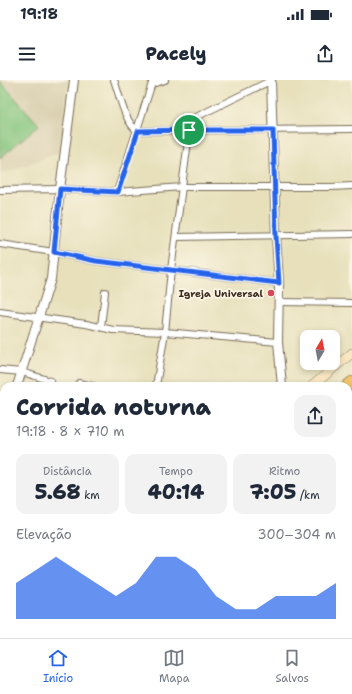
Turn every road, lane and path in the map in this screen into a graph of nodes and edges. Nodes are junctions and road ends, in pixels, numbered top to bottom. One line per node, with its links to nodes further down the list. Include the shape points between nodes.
1 (74, 80): 13 (street)
2 (114, 80): 9 (street, via 128,120)
3 (165, 80): 5 (street)
4 (272, 80): 7 (street, via 196,117); 8 (street)
5 (152, 82): 9 (street)
6 (352, 129): 8 (street)
7 (189, 130): 8 (street); 9 (street); 11 (street)
8 (273, 130): 12 (street)
9 (138, 131): 15 (street)
10 (352, 186): 12 (street)
11 (182, 187): 12 (street); 15 (street); 18 (street)
12 (274, 187): 17 (street)
13 (60, 189): 14 (street); 15 (street); 20 (street)
14 (0, 190)
15 (118, 192)
16 (352, 234): 17 (street)
17 (276, 236): 18 (street); 22 (street)
18 (176, 237): 21 (street)
19 (0, 244): 20 (street)
20 (54, 252): 21 (street, via 96,261); 27 (street, via 47,293)
21 (171, 270): 22 (street); 29 (street)
22 (279, 283): 24 (street)
23 (105, 292): 28 (street)
24 (279, 302): 25 (street); 30 (street)
25 (352, 303)
26 (0, 312): 27 (street)
27 (38, 317): 28 (street); 33 (street)
28 (101, 327): 29 (street, via 118,331)
29 (165, 332): 30 (street); 36 (street)
30 (278, 342): 37 (street)
31 (352, 353): 38 (main road)
32 (0, 370): 33 (street)
33 (22, 372): 34 (street); 35 (street)
34 (51, 380)
35 (19, 382)
36 (157, 382)
37 (282, 382)
38 (317, 382)

